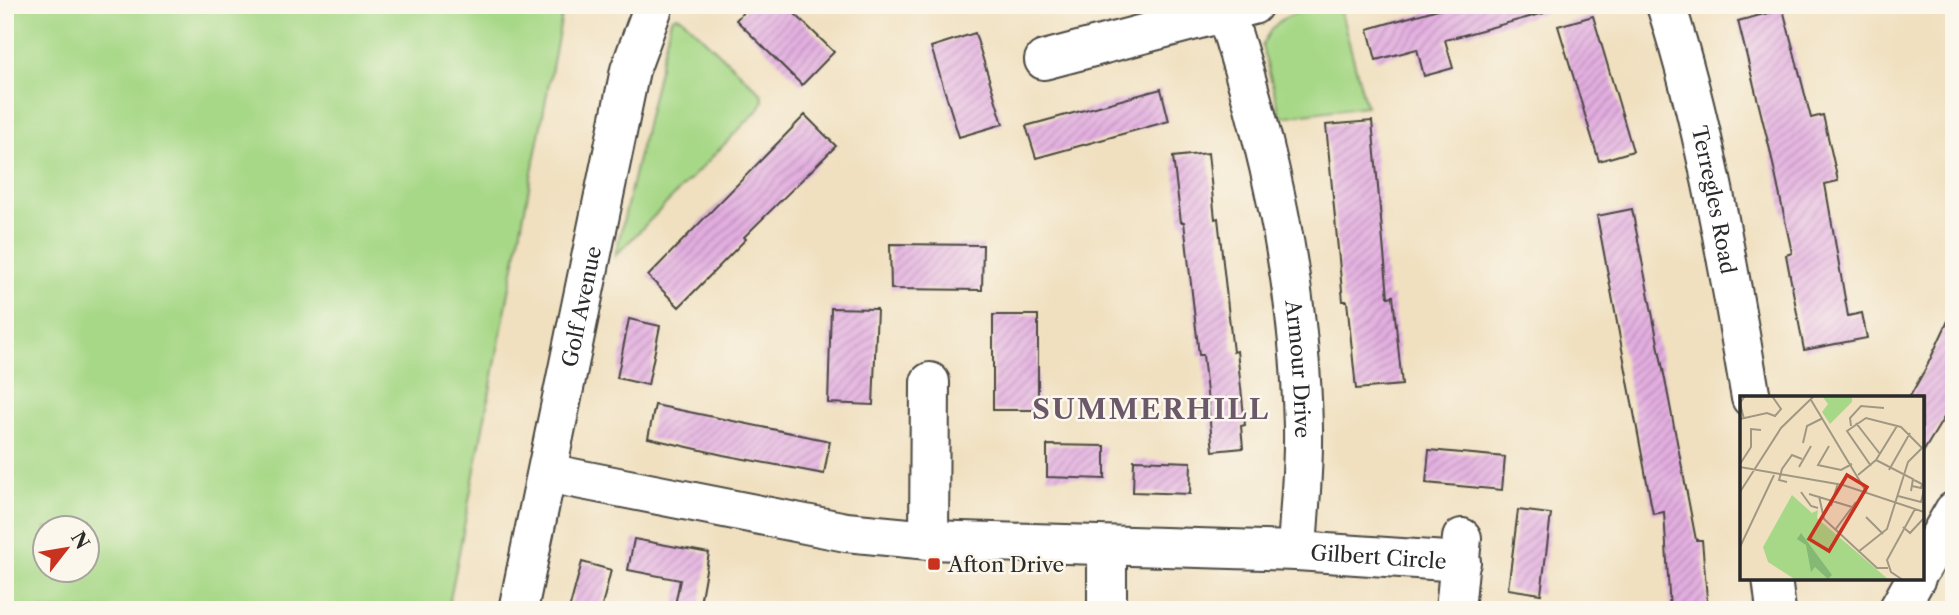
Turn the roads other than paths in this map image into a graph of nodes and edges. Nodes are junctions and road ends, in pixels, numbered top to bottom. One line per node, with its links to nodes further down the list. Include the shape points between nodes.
1 (654, 5): 7 (street, Golf Avenue, via 630,71)
2 (1666, 5): 6 (street, Terregles Road, via 1717,201)
3 (1234, 8): 4 (street); 11 (street, Armour Drive, via 1293,291 1303,429)
4 (1044, 60)
5 (930, 382): 9 (street)
6 (1751, 396)
7 (547, 474): 9 (street, via 846,532); 15 (street, Golf Avenue)
8 (1950, 525): 12 (street)
9 (929, 540): 10 (street)
10 (1107, 546): 11 (street); 16 (street)
11 (1297, 551): 17 (street, Gilbert Circle, via 1462,549)
12 (1924, 565)
13 (1772, 580): 18 (street)
14 (1915, 580): 19 (street)
15 (518, 610)
16 (1107, 610)
17 (1455, 610)
18 (1776, 610)
19 (1898, 610)

